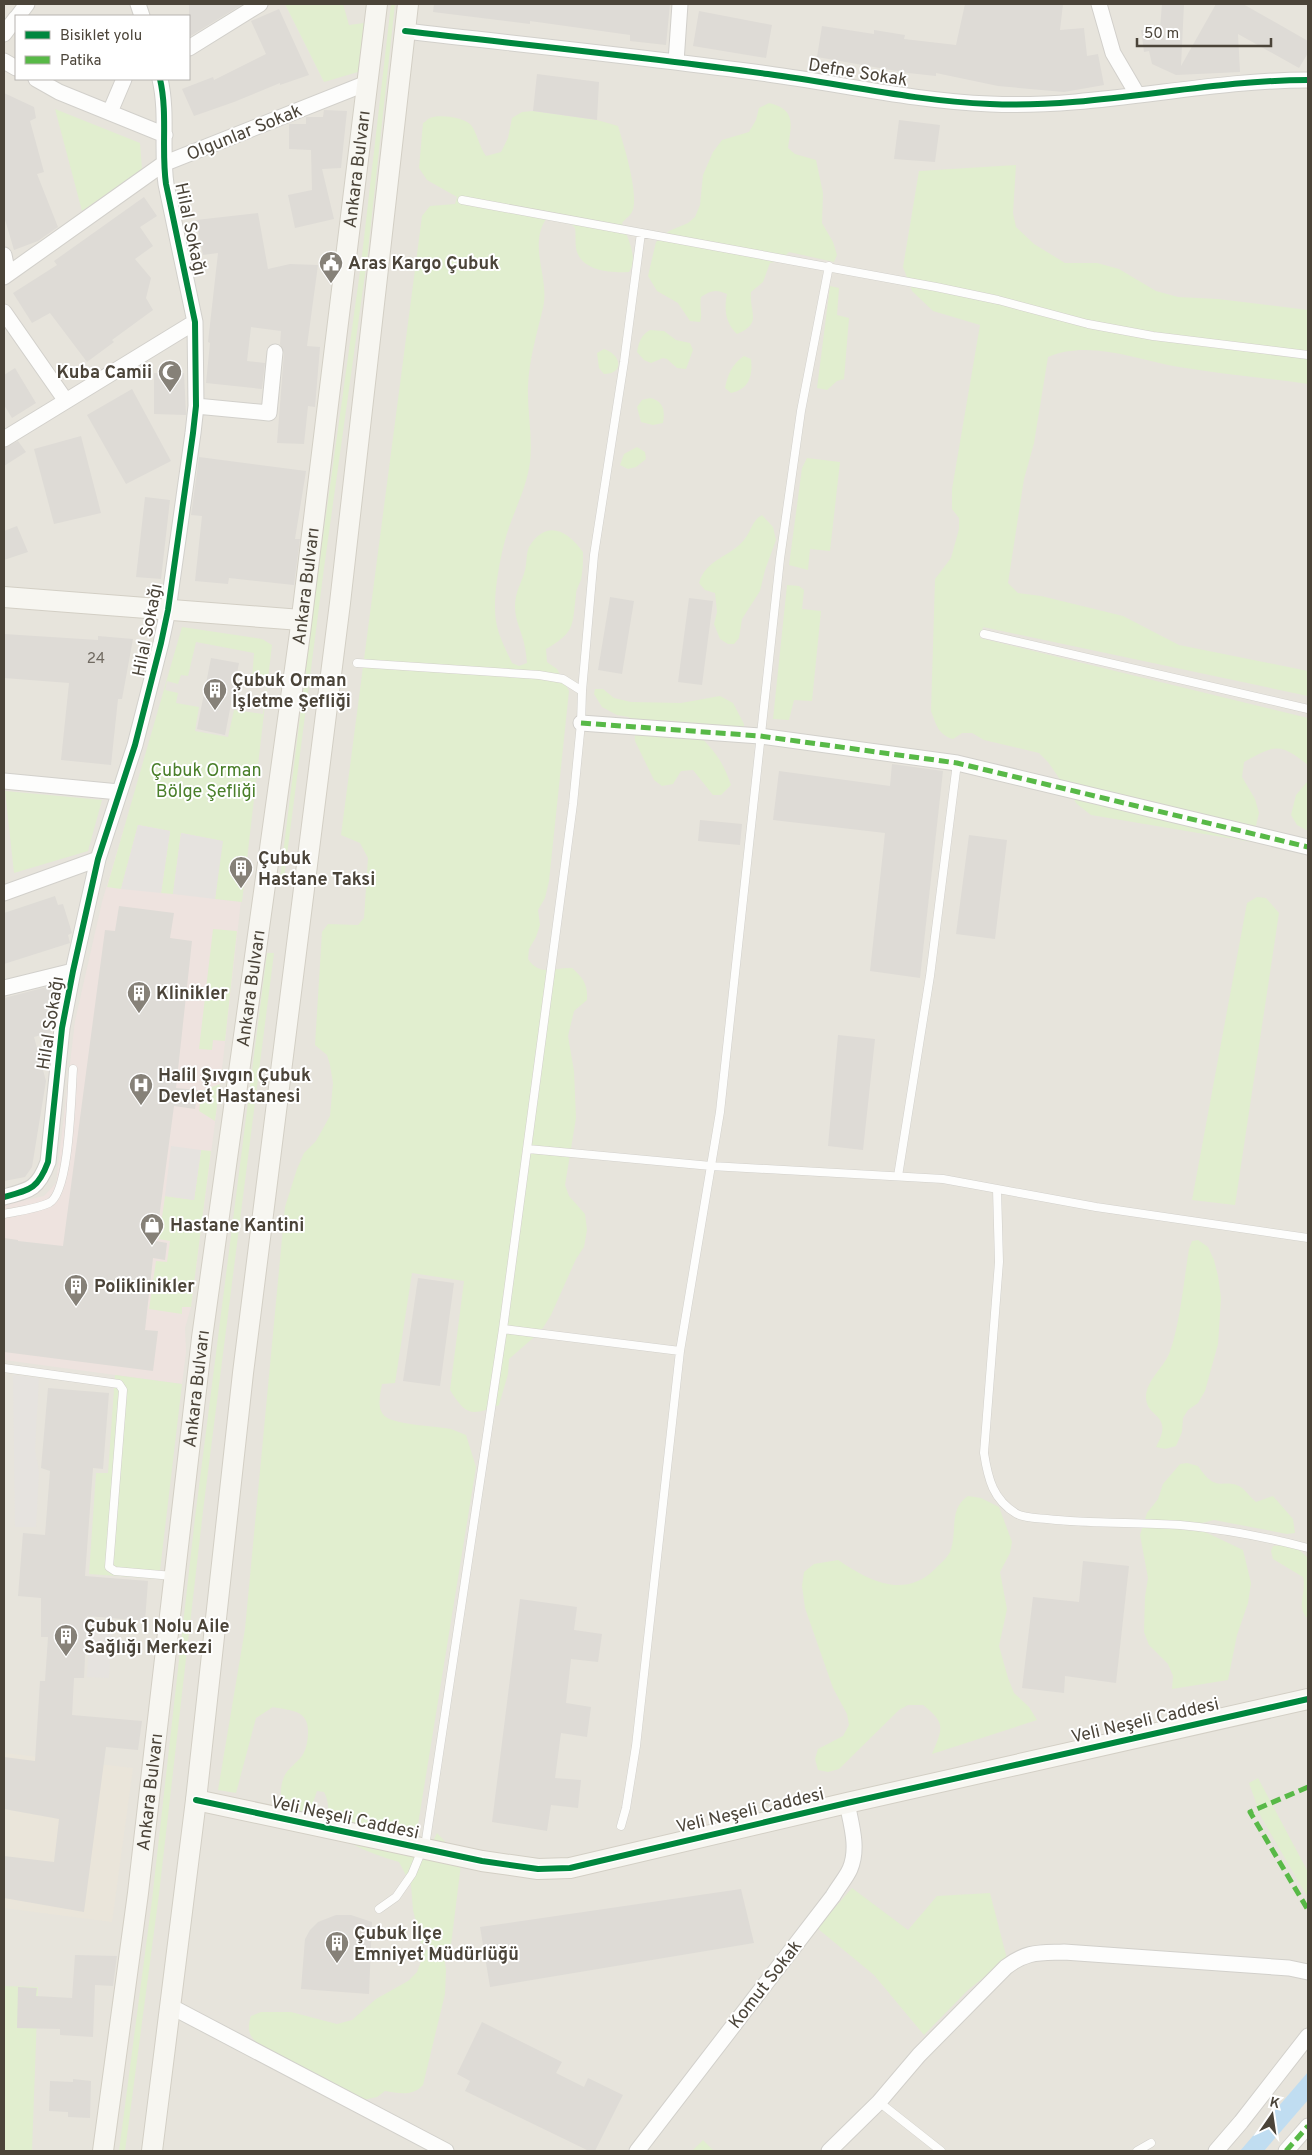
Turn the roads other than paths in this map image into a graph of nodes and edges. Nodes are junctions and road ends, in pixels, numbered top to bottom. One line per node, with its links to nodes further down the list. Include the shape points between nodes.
1 (27, 4): 7 (street)
2 (260, 4): 11 (street)
3 (376, 4): 19 (main road, Ankara Bulvarı)
4 (408, 4): 9 (main road, Ankara Bulvarı)
5 (680, 4): 13 (street)
6 (1099, 4): 20 (street, via 1113,53)
7 (19, 15)
8 (15, 20): 10 (street)
9 (405, 31): 13 (street, Defne Sokak); 67 (main road, Ankara Bulvarı, via 339,613 243,1373)
10 (4, 34)
11 (190, 47)
12 (4, 61): 14 (street)
13 (676, 62): 20 (street, Defne Sokak, via 991,104 1062,104)
14 (15, 67)
15 (38, 80): 21 (street)
16 (124, 80): 21 (street)
17 (160, 80): 22 (street, Hilal Sokağı)
18 (1308, 80): 20 (street, Defne Sokak)
19 (367, 83): 23 (street, Olgunlar Sokak); 38 (main road, Ankara Bulvarı)
20 (1137, 94)
21 (110, 112): 22 (street)
22 (165, 134): 23 (street, Hilal Sokağı)
23 (163, 164): 28 (street, Olgunlar Sokak); 30 (street, Hilal Sokağı)
24 (462, 200): 25 (lane)
25 (641, 233): 27 (lane); 41 (lane, via 594,555)
26 (4, 255): 28 (street)
27 (829, 266): 32 (lane, via 1153,336); 44 (lane, via 798,429)
28 (6, 276)
29 (4, 312): 33 (street)
30 (195, 322): 33 (street); 34 (street, Hilal Sokağı)
31 (275, 352): 34 (street, via 269,413)
32 (1308, 355)
33 (66, 401): 35 (street)
34 (196, 406): 37 (street, Hilal Sokağı)
35 (4, 439)
36 (4, 597): 37 (main road)
37 (168, 610): 38 (main road); 47 (street, Hilal Sokağı, via 149,696)
38 (301, 620): 65 (main road, Ankara Bulvarı, via 202,1338)
39 (984, 634): 42 (lane)
40 (357, 663): 41 (lane, via 540,675 564,680)
41 (582, 691): 43 (lane)
42 (1308, 709)
43 (581, 723): 44 (street); 54 (lane, via 574,804)
44 (760, 736): 45 (street); 55 (lane, via 720,1112)
45 (956, 763): 48 (street); 56 (lane, via 930,976)
46 (4, 781): 47 (street)
47 (119, 792): 49 (street, Hilal Sokağı)
48 (1308, 847)
49 (98, 859): 50 (street); 51 (street, Hilal Sokağı)
50 (4, 890)
51 (73, 971): 52 (street); 58 (street, Hilal Sokağı, via 62,1028 48,1162 35,1187)
52 (4, 988)
53 (73, 1068): 59 (lane, via 66,1161 57,1196 50,1203)
54 (528, 1149): 55 (lane); 61 (lane)
55 (711, 1166): 56 (lane); 62 (lane)
56 (898, 1176): 57 (lane)
57 (997, 1189): 60 (lane); 64 (lane, via 999,1262 984,1453 989,1481 998,1499 1018,1515 1076,1522 1181,1525 1246,1534)
58 (4, 1197)
59 (4, 1214)
60 (1308, 1238)
61 (503, 1329): 62 (lane); 70 (lane, via 436,1776)
62 (680, 1351): 69 (lane, via 636,1746)
63 (4, 1368): 65 (lane, via 119,1384 123,1390 109,1568)
64 (1308, 1548)
65 (174, 1576): 78 (main road, Ankara Bulvarı, via 138,1893)
66 (1308, 1699): 68 (main road, Veli Neşeli Caddesi)
67 (196, 1800): 70 (main road, Veli Neşeli Caddesi); 73 (main road, Ankara Bulvarı)
68 (847, 1803): 70 (main road, Veli Neşeli Caddesi, via 570,1868 510,1866); 81 (street, Komut Sokak, via 854,1835 850,1870)
69 (621, 1826)
70 (422, 1849): 71 (lane, via 412,1874 396,1897)
71 (378, 1909)
72 (1308, 1972): 75 (street, via 1084,1953 1030,1953 1006,1967 919,2055)
73 (170, 2006): 79 (main road, Ankara Bulvarı); 80 (street)
74 (1308, 2036): 85 (street)
75 (879, 2102): 82 (street); 83 (lane)
76 (1308, 2126): 86 (street)
77 (1152, 2142): 84 (lane)
78 (103, 2151)
79 (152, 2151)
80 (446, 2151)
81 (637, 2151)
82 (829, 2151)
83 (941, 2151)
84 (1137, 2151)
85 (1216, 2151)
86 (1286, 2151)

